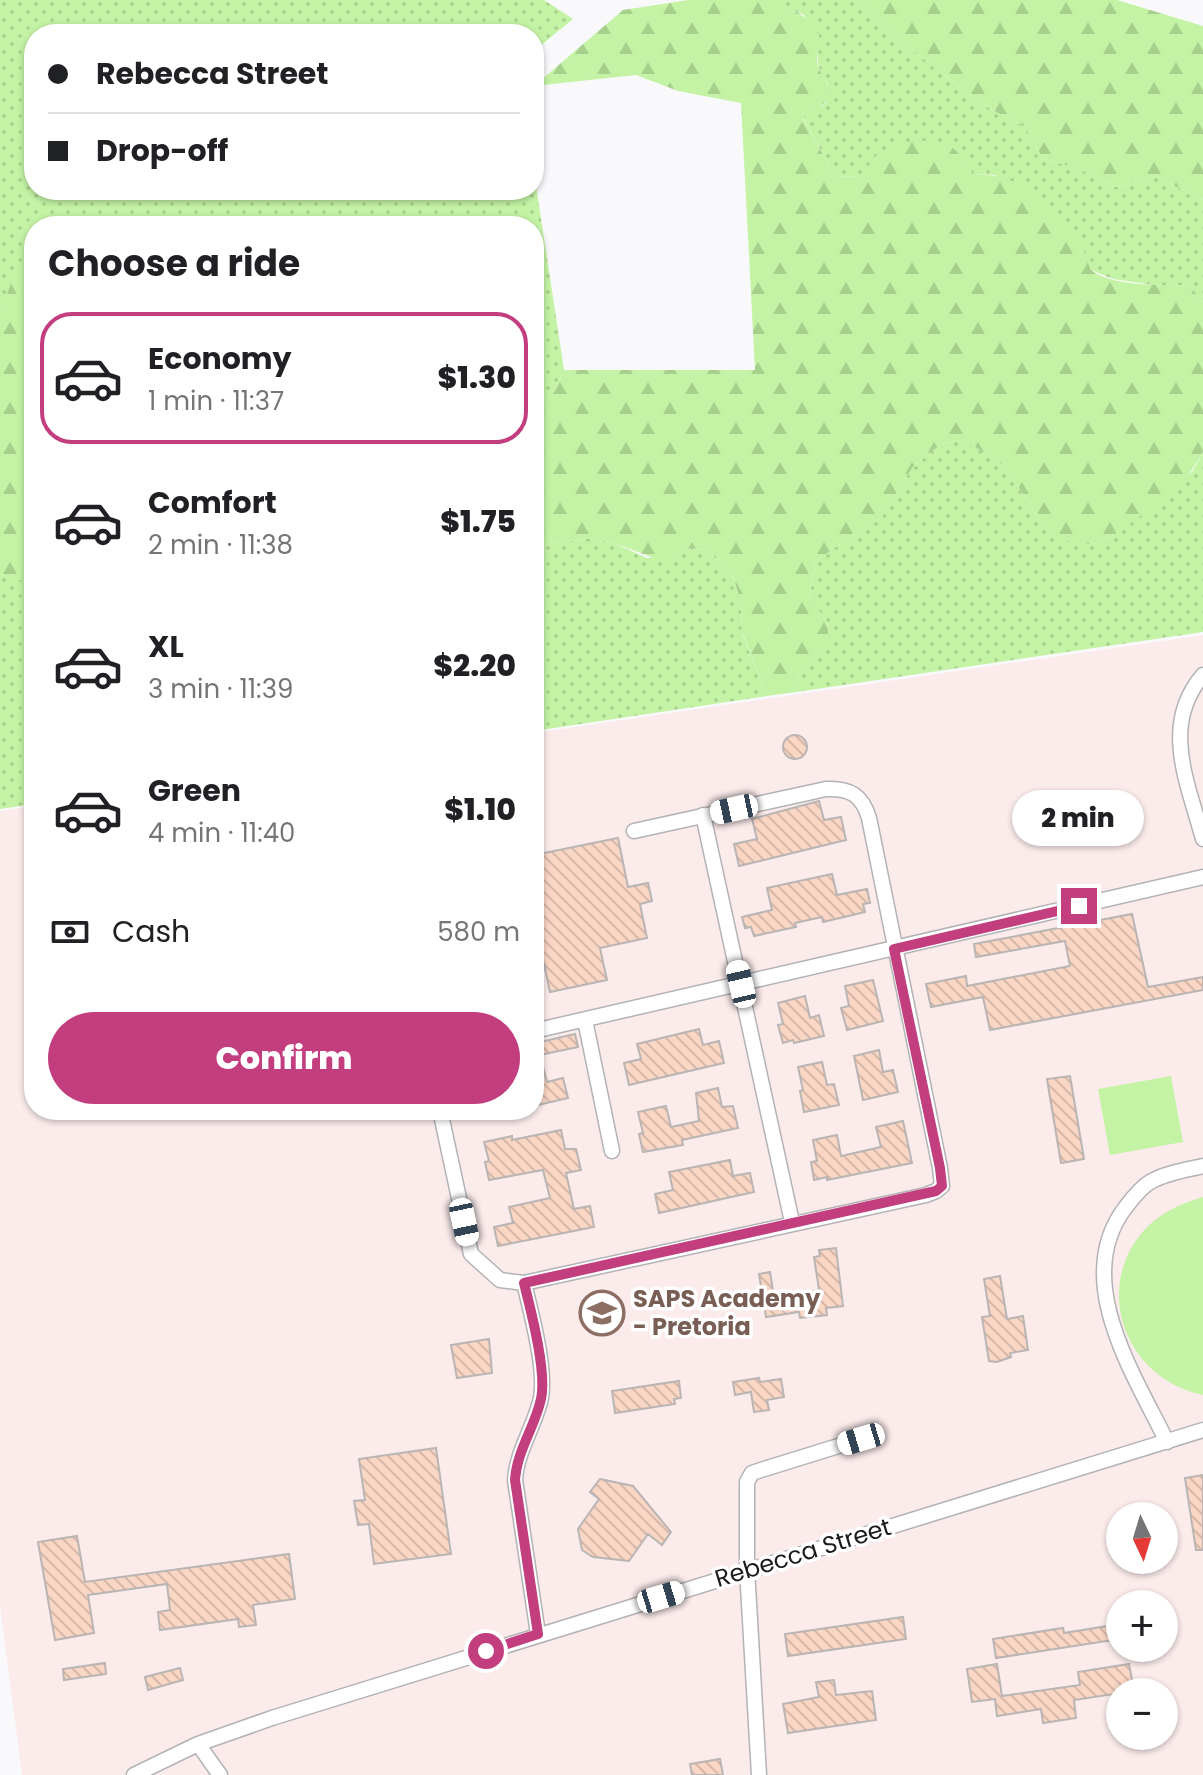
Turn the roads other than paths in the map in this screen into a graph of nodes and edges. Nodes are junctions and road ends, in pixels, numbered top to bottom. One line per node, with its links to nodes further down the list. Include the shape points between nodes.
1 (1203, 675): 4 (street, via 1181,715 1179,738)
2 (703, 815): 3 (street); 6 (street, via 826,789 856,794 869,818); 7 (street)
3 (634, 831)
4 (1203, 839)
5 (1203, 877): 6 (street)
6 (894, 949): 7 (street); 13 (street, via 942,1186 926,1195)
7 (741, 984): 8 (street); 13 (street)
8 (585, 1020): 9 (street); 11 (street)
9 (544, 1029)
10 (442, 1120): 14 (street, via 471,1254 500,1280)
11 (612, 1151)
12 (1203, 1166): 17 (street, via 1150,1181 1114,1223 1106,1246 1107,1296 1118,1344)
13 (792, 1222): 14 (street)
14 (524, 1283): 19 (street, via 542,1393 518,1456 515,1480)
15 (1203, 1430): 17 (street, Rebecca Street)
16 (861, 1439): 18 (street, via 752,1473 746,1491)
17 (1167, 1442): 18 (street, Rebecca Street)
18 (747, 1569): 19 (street, Rebecca Street); 23 (street)
19 (538, 1634): 20 (street, Rebecca Street)
20 (198, 1744): 21 (street, Rebecca Street); 22 (street)
21 (134, 1775)
22 (220, 1775)
23 (759, 1775)

